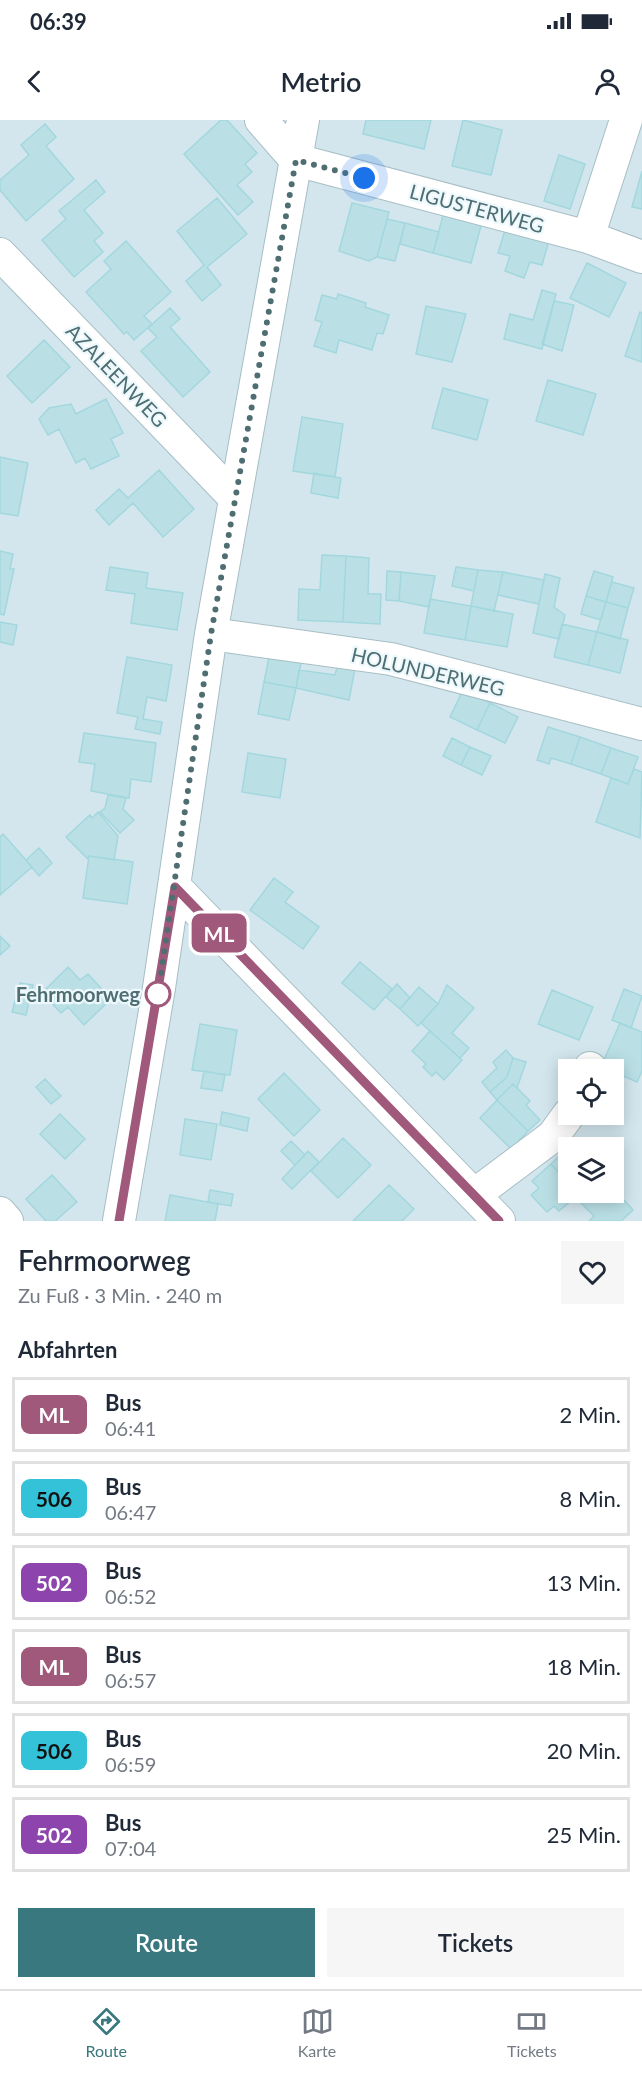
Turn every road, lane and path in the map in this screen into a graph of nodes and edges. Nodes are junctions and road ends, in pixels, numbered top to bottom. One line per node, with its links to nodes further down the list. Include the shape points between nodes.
1 (261, 120): 4 (street)
2 (303, 120): 4 (street)
3 (626, 120): 5 (street)
4 (296, 160): 5 (street, LIGUSTERWEG); 8 (street)
5 (588, 237): 7 (street, LIGUSTERWEG)
6 (0, 254): 8 (street, AZALEENWEG)
7 (642, 257)
8 (234, 497): 9 (street)
9 (211, 634): 10 (street, HOLUNDERWEG, via 392,659); 11 (street)
10 (642, 724)
11 (175, 887): 13 (street); 16 (street)
12 (561, 1125): 13 (street, via 553,1136)
13 (474, 1195): 17 (street)
14 (0, 1213): 15 (street)
15 (7, 1221)
16 (119, 1221)
17 (499, 1221)

